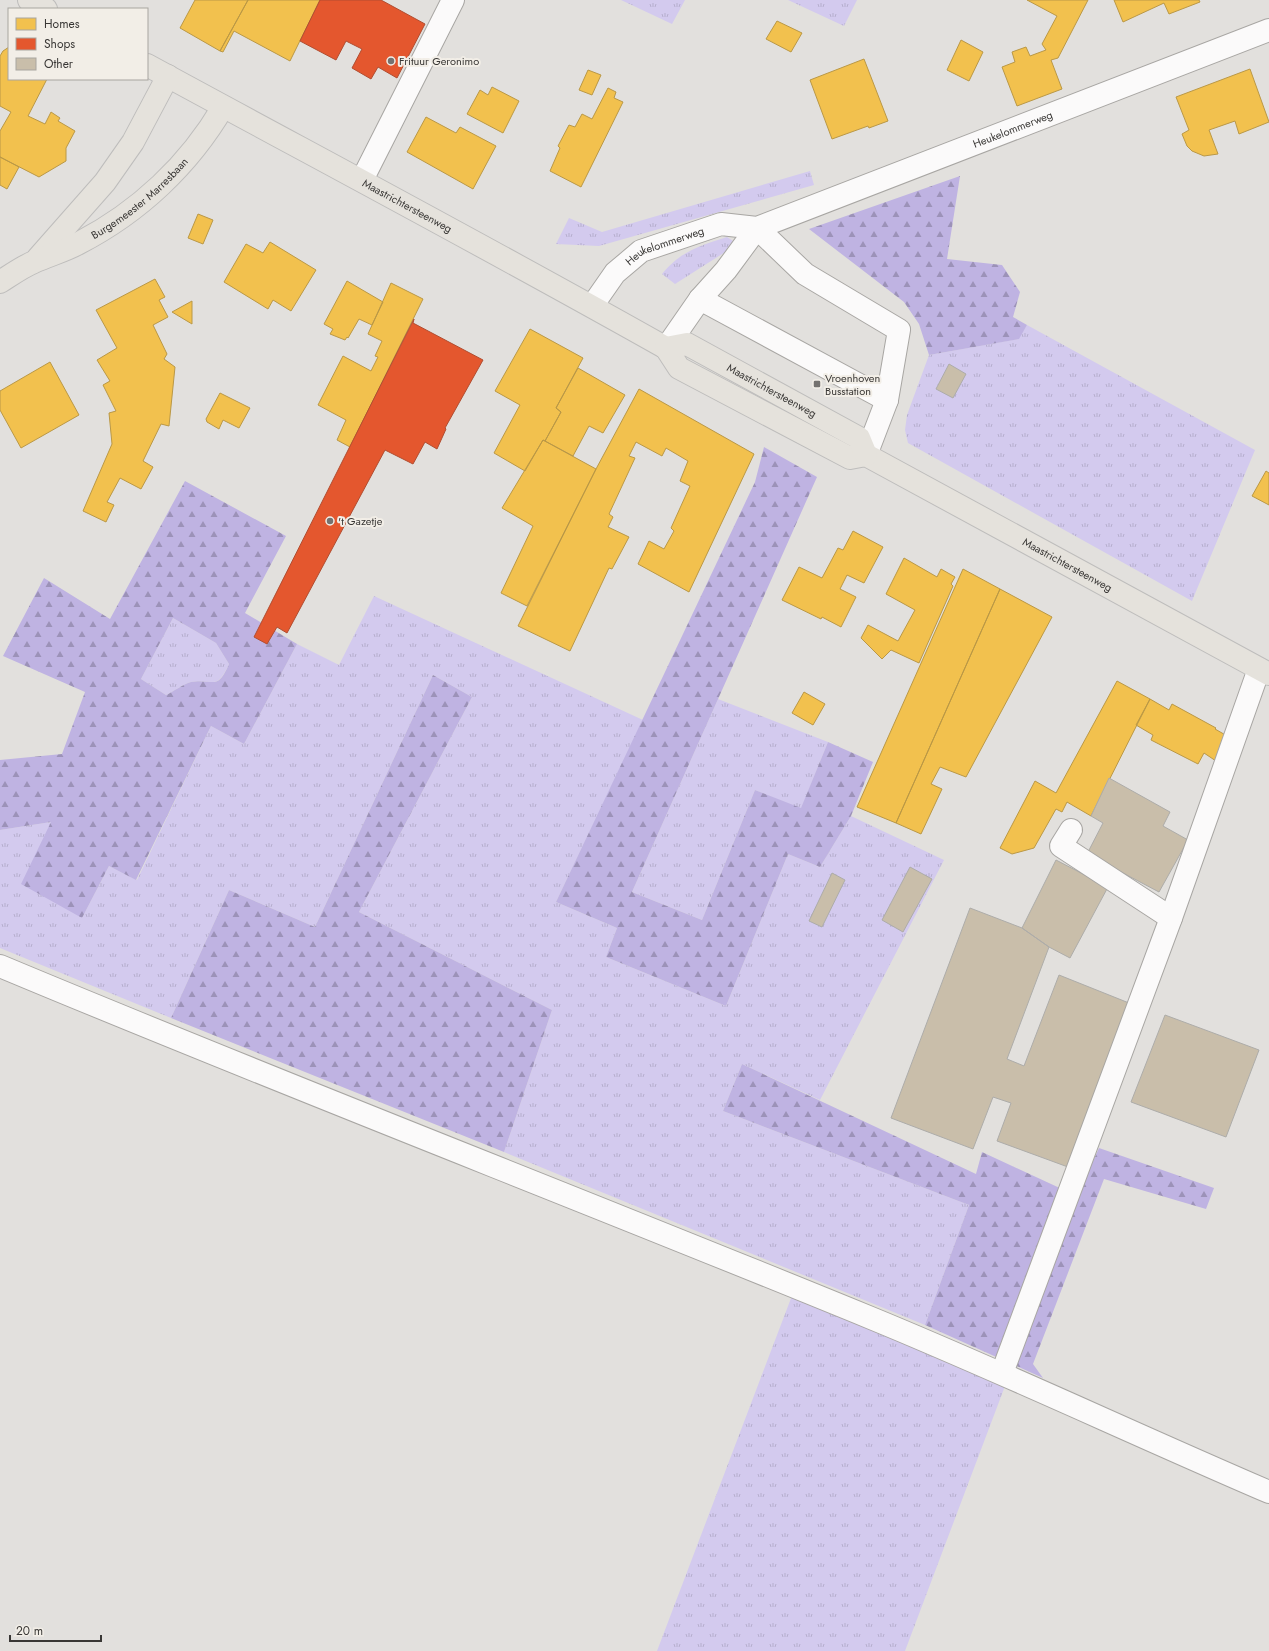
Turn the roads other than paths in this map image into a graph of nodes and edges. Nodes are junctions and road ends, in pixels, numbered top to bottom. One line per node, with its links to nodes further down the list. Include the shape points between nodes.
1 (29, 0): 3 (main road)
2 (453, 0): 8 (street)
3 (44, 8)
4 (1269, 30): 9 (street, Heukelommerweg)
5 (148, 66): 6 (main road, Maastrichtersteenweg)
6 (168, 76): 7 (main road, Maastrichtersteenweg); 10 (main road, Burgemeester Marresbaan, via 133,142 104,182)
7 (223, 108): 8 (main road, Maastrichtersteenweg); 10 (main road, Burgemeester Marresbaan, via 203,140 185,162 129,212 78,244)
8 (362, 180): 13 (main road, Maastrichtersteenweg)
9 (757, 228): 12 (street, via 726,270); 13 (street, Heukelommerweg, via 721,224 640,252 616,273); 15 (street, via 805,274 899,330)
10 (33, 263): 11 (main road, Burgemeester Marresbaan)
11 (0, 282)
12 (700, 299): 14 (street); 15 (street)
13 (592, 306): 14 (main road, Maastrichtersteenweg)
14 (666, 348): 16 (main road, Maastrichtersteenweg, via 687,344 859,438)
15 (887, 400): 16 (street)
16 (866, 455): 17 (main road, Maastrichtersteenweg)
17 (1264, 672): 19 (street)
18 (1071, 830): 19 (street, via 1061,846)
19 (1171, 918): 21 (street)
20 (0, 966): 21 (street)
21 (1002, 1373): 22 (street)
22 (1269, 1492)

